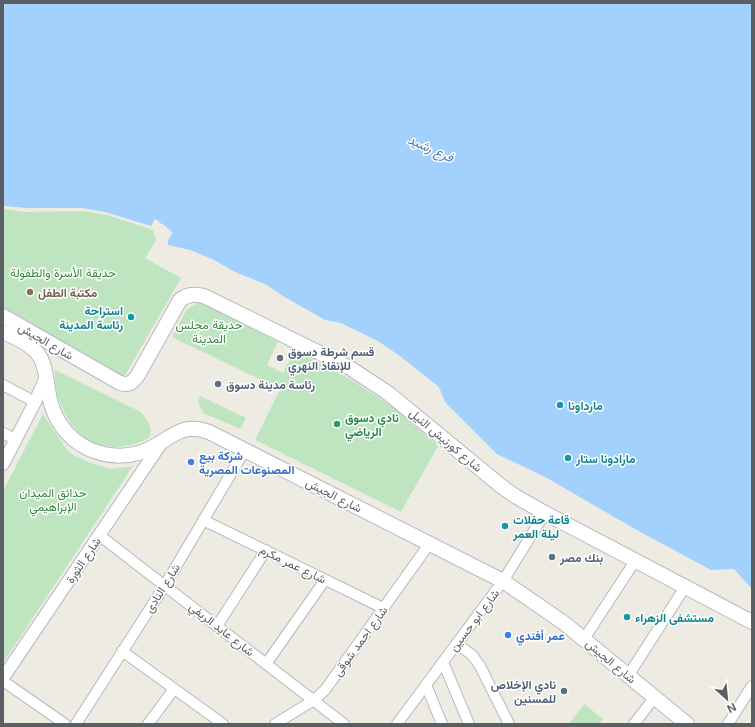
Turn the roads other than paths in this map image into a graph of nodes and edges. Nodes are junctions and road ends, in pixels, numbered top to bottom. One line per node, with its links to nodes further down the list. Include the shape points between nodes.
1 (3, 316): 4 (main road, شارع الجيش, via 120,383)
2 (3, 332): 3 (main road, شارع الجيش, via 35,350 43,363)
3 (46, 377): 6 (street); 9 (main road, شارع الجيش, via 54,413 60,424 78,443 107,455 126,456)
4 (132, 383): 12 (main road, شارع كورنيش النيل, via 180,300 187,295 204,296 364,375 501,486)
5 (3, 385): 6 (street)
6 (35, 402): 8 (street)
7 (3, 433): 8 (street)
8 (16, 440): 11 (street)
9 (162, 442): 10 (main road, شارع الجيش, via 180,430 194,428 209,432); 14 (street, شارع الثورة)
10 (245, 450): 13 (street, شارع النادى); 15 (main road, شارع الجيش)
11 (3, 464)
12 (545, 513): 17 (main road, شارع كورنيش النيل); 19 (street, شارع ابو حسين)
13 (203, 520): 16 (street, شارع عمر مكرم); 20 (street, شارع النادى)
14 (99, 535): 20 (street, شارع عايد الريفي); 31 (street, شارع الثورة)
15 (430, 543): 19 (main road, شارع الجيش); 22 (street, شارع احمد شوقى)
16 (266, 550): 18 (street, شارع عمر مكرم); 24 (street)
17 (635, 560): 21 (main road, شارع كورنيش النيل); 25 (street)
18 (325, 580): 22 (street, شارع عمر مكرم); 29 (street)
19 (503, 581): 25 (main road, شارع الجيش); 26 (street, شارع ابو حسين)
20 (165, 585): 24 (street, شارع عايد الريفي); 27 (street, شارع النادى)
21 (685, 586): 23 (main road, شارع كورنيش النيل); 30 (street)
22 (383, 608): 37 (street, شارع احمد شوقى, via 325,690)
23 (752, 622)
24 (217, 626): 29 (street, شارع عايد الريفي)
25 (584, 639): 30 (main road, شارع الجيش)
26 (457, 644): 28 (street, شارع ابو حسين); 47 (street, via 472,655 480,666)
27 (122, 652): 35 (street); 39 (street, شارع النادى)
28 (443, 662): 33 (street, شارع ابو حسين); 46 (street)
29 (266, 664): 37 (street, شارع عايد الريفي)
30 (628, 676): 36 (main road, شارع الجيش)
31 (3, 678)
32 (3, 682): 38 (street)
33 (426, 685): 44 (street, شارع ابو حسين); 45 (street)
34 (752, 686): 50 (street)
35 (174, 689): 40 (street); 41 (street)
36 (654, 698): 48 (street); 49 (main road, شارع الجيش)
37 (314, 700): 42 (street, شارع احمد شوقى); 43 (street, شارع عايد الريفي)
38 (65, 724)
39 (76, 724)
40 (148, 724)
41 (223, 724)
42 (275, 724)
43 (344, 724)
44 (397, 724)
45 (442, 724)
46 (469, 724)
47 (509, 724)
48 (634, 724)
49 (687, 724)
50 (728, 724)

